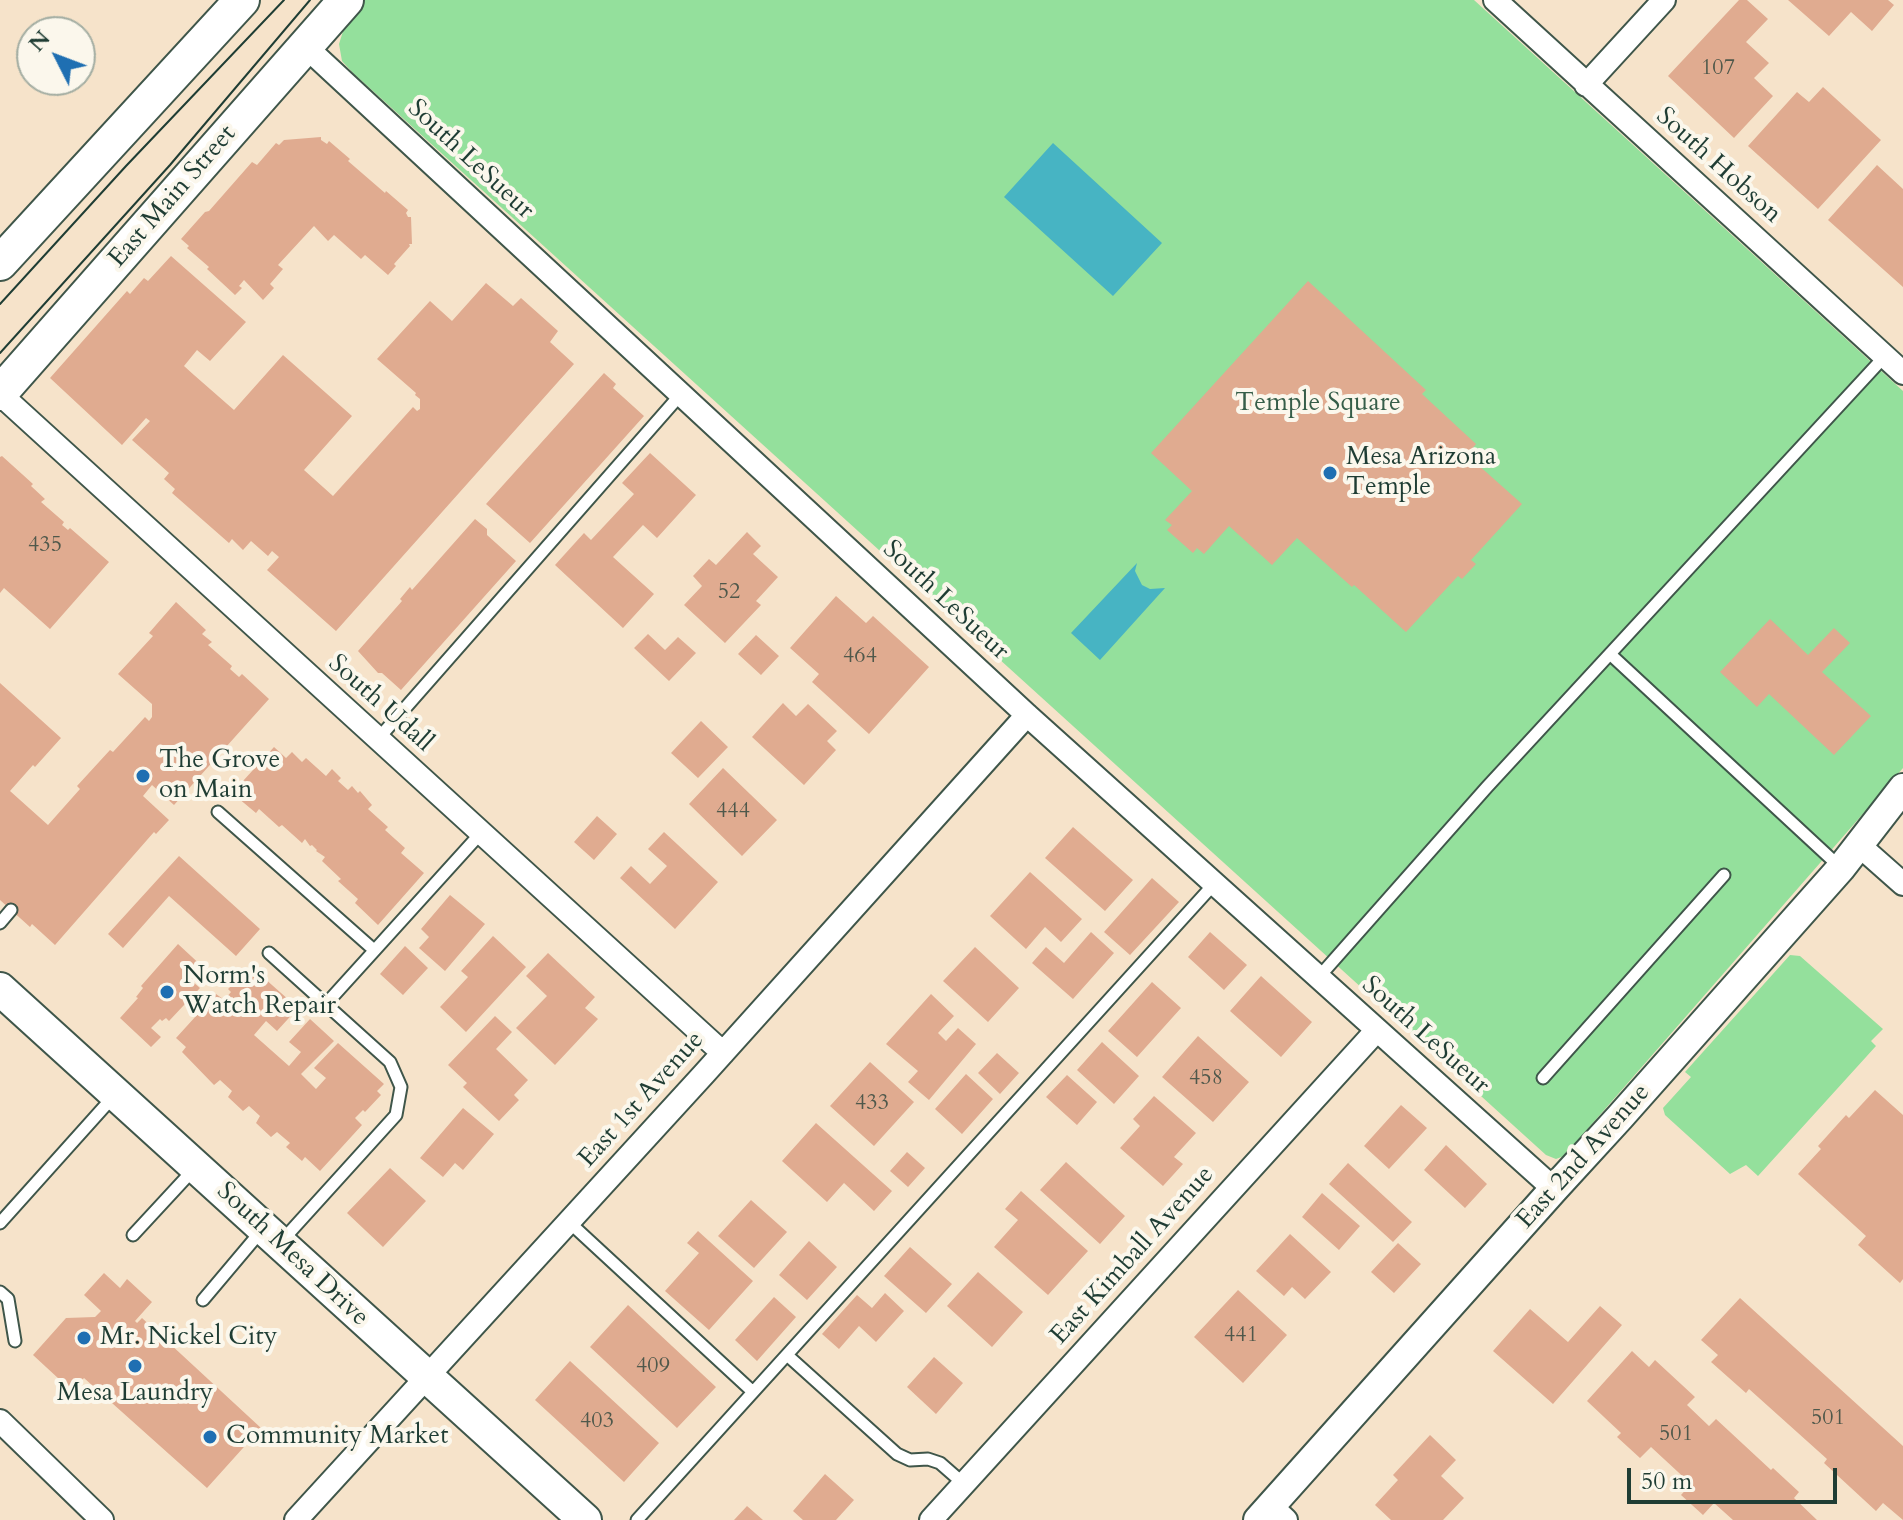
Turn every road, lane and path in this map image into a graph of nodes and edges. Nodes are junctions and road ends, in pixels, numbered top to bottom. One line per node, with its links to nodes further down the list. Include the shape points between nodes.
1 (242, 0): 7 (main road)
2 (346, 0): 5 (main road, East Main Street)
3 (1495, 0): 6 (street, South Hobson)
4 (1664, 0): 6 (street)
5 (305, 46): 10 (main road, East Main Street); 11 (street, South LeSueur)
6 (1586, 85): 8 (street, South Hobson)
7 (0, 263)
8 (1885, 356): 9 (street, South Hobson); 12 (lane)
9 (1903, 373)
10 (0, 394): 14 (street, South Udall)
11 (681, 394): 13 (street, South LeSueur); 14 (lane)
12 (1610, 654): 19 (lane); 27 (lane)
13 (1027, 715): 21 (street, South LeSueur); 31 (street, East 1st Avenue)
14 (378, 740): 17 (street, South Udall)
15 (1903, 788): 18 (street, East 2nd Avenue)
16 (218, 812): 25 (lane)
17 (480, 834): 25 (lane); 31 (street, South Udall)
18 (1860, 846): 19 (street, East 2nd Avenue); 22 (street)
19 (1841, 868): 35 (street, East 2nd Avenue)
20 (1724, 875): 32 (lane)
21 (1214, 884): 27 (street, South LeSueur); 43 (lane)
22 (1903, 884)
23 (11, 910): 24 (lane)
24 (0, 923)
25 (374, 950): 29 (lane)
26 (269, 953): 29 (lane)
27 (1318, 978): 30 (street, South LeSueur)
28 (0, 989): 33 (main road, South Mesa Drive)
29 (326, 1004): 39 (lane, via 390,1062 401,1087 396,1115)
30 (1377, 1030): 35 (street, South LeSueur); 47 (street, East Kimball Avenue)
31 (723, 1053): 36 (street, East 1st Avenue)
32 (1543, 1078)
33 (116, 1093): 34 (main road, South Mesa Drive); 37 (lane)
34 (196, 1167): 38 (lane); 39 (main road, South Mesa Drive)
35 (1554, 1189): 48 (street, East 2nd Avenue)
36 (569, 1222): 44 (street, East 1st Avenue); 45 (lane)
37 (0, 1223)
38 (133, 1235)
39 (272, 1236): 41 (lane); 44 (main road, South Mesa Drive)
40 (0, 1292): 42 (lane, via 8,1299)
41 (203, 1300)
42 (15, 1341)
43 (787, 1355): 45 (lane); 47 (lane, via 897,1454 940,1463)
44 (428, 1377): 50 (street, East 1st Avenue); 51 (main road, South Mesa Drive)
45 (753, 1392): 52 (lane)
46 (0, 1421): 49 (street)
47 (964, 1484): 53 (street, East Kimball Avenue)
48 (1272, 1515)
49 (102, 1520)
50 (296, 1520)
51 (585, 1520)
52 (637, 1520)
53 (931, 1520)

